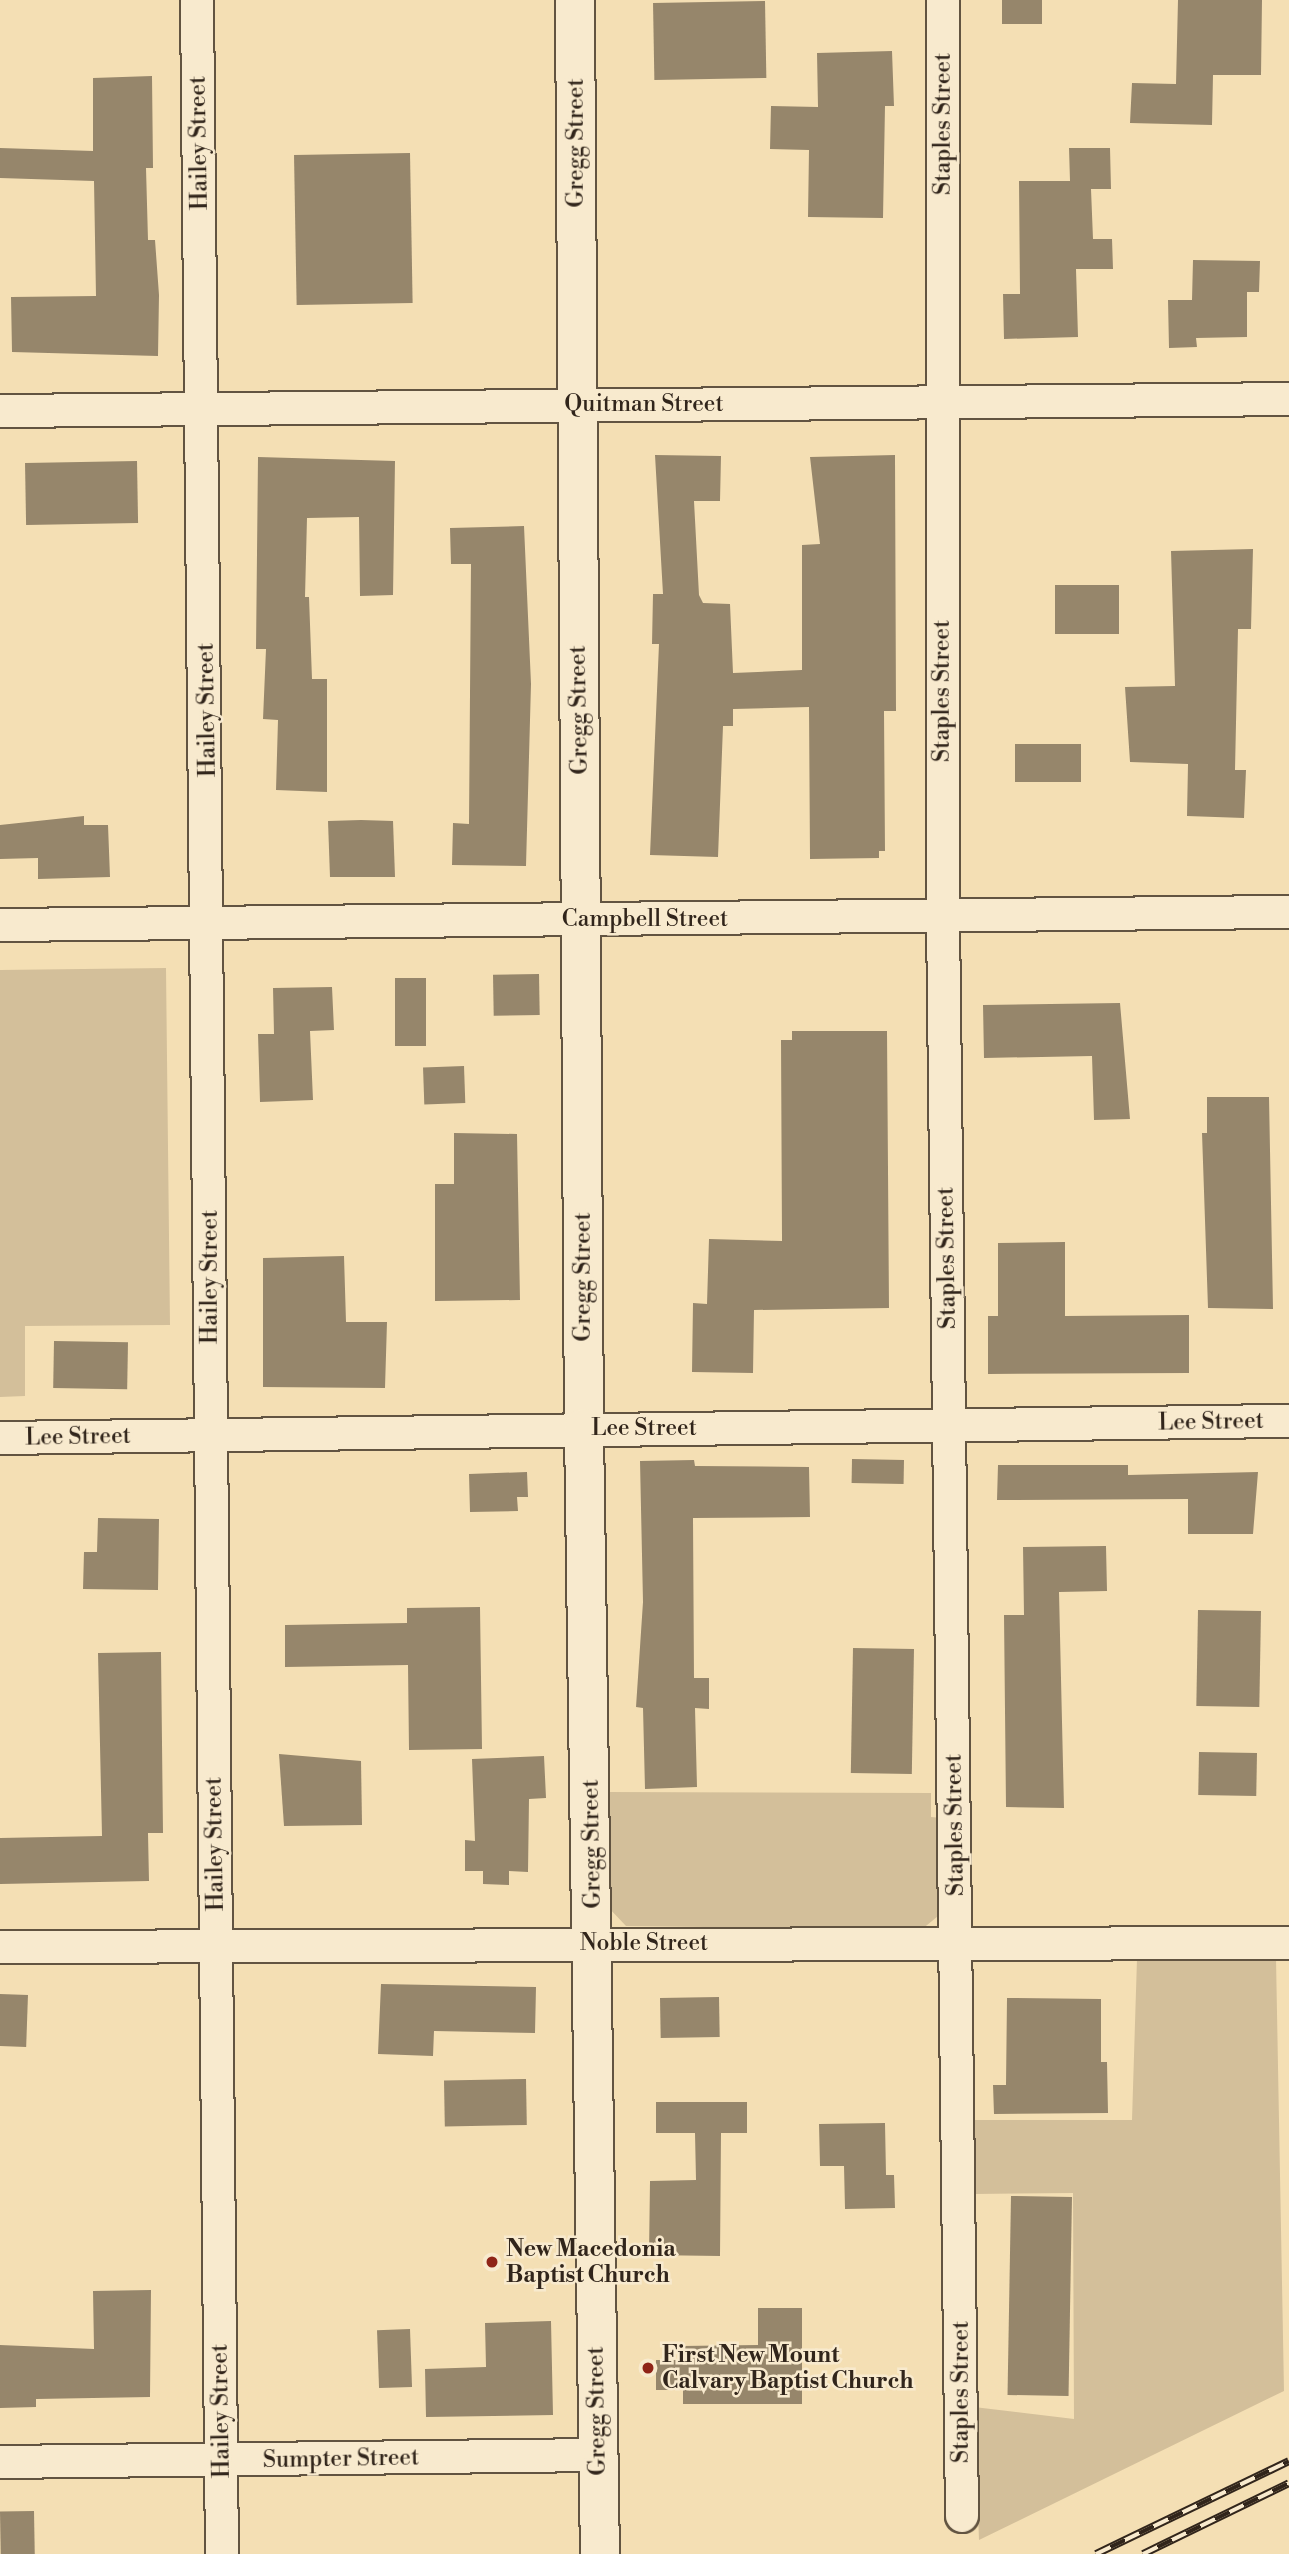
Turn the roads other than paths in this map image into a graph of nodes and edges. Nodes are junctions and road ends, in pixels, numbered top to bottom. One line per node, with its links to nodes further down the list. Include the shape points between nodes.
1 (197, 0): 8 (street, Hailey Street)
2 (575, 0): 6 (street, Gregg Street)
3 (943, 0): 5 (street, Staples Street)
4 (1289, 400): 5 (street, Quitman Street)
5 (942, 403): 6 (street, Quitman Street); 10 (street, Staples Street)
6 (576, 404): 8 (street, Quitman Street); 11 (street, Gregg Street)
7 (0, 411): 8 (street, Quitman Street)
8 (203, 412): 12 (street, Hailey Street)
9 (1289, 912): 10 (street, Campbell Street)
10 (943, 917): 11 (street, Campbell Street); 15 (street, Staples Street)
11 (581, 920): 12 (street, Campbell Street); 16 (street, Gregg Street)
12 (210, 924): 13 (street, Campbell Street); 17 (street, Hailey Street)
13 (0, 925)
14 (1289, 1421): 15 (street, Lee Street)
15 (949, 1427): 16 (street, Lee Street); 20 (street, Staples Street)
16 (584, 1428): 17 (street, Lee Street); 19 (street, Gregg Street)
17 (211, 1434): 18 (street, Lee Street); 22 (street, Hailey Street)
18 (0, 1438)
19 (594, 1943): 20 (street, Noble Street); 22 (street, Noble Street); 24 (street, Gregg Street)
20 (957, 1943): 21 (street, Noble Street); 27 (street, Staples Street)
21 (1289, 1943)
22 (216, 1945): 23 (street, Noble Street); 25 (street, Hailey Street)
23 (0, 1947)
24 (597, 2455): 25 (street, Sumpter Street); 29 (street, Gregg Street)
25 (221, 2460): 26 (street, Sumpter Street); 28 (street, Hailey Street)
26 (0, 2462)
27 (962, 2516)
28 (222, 2554)
29 (600, 2554)

